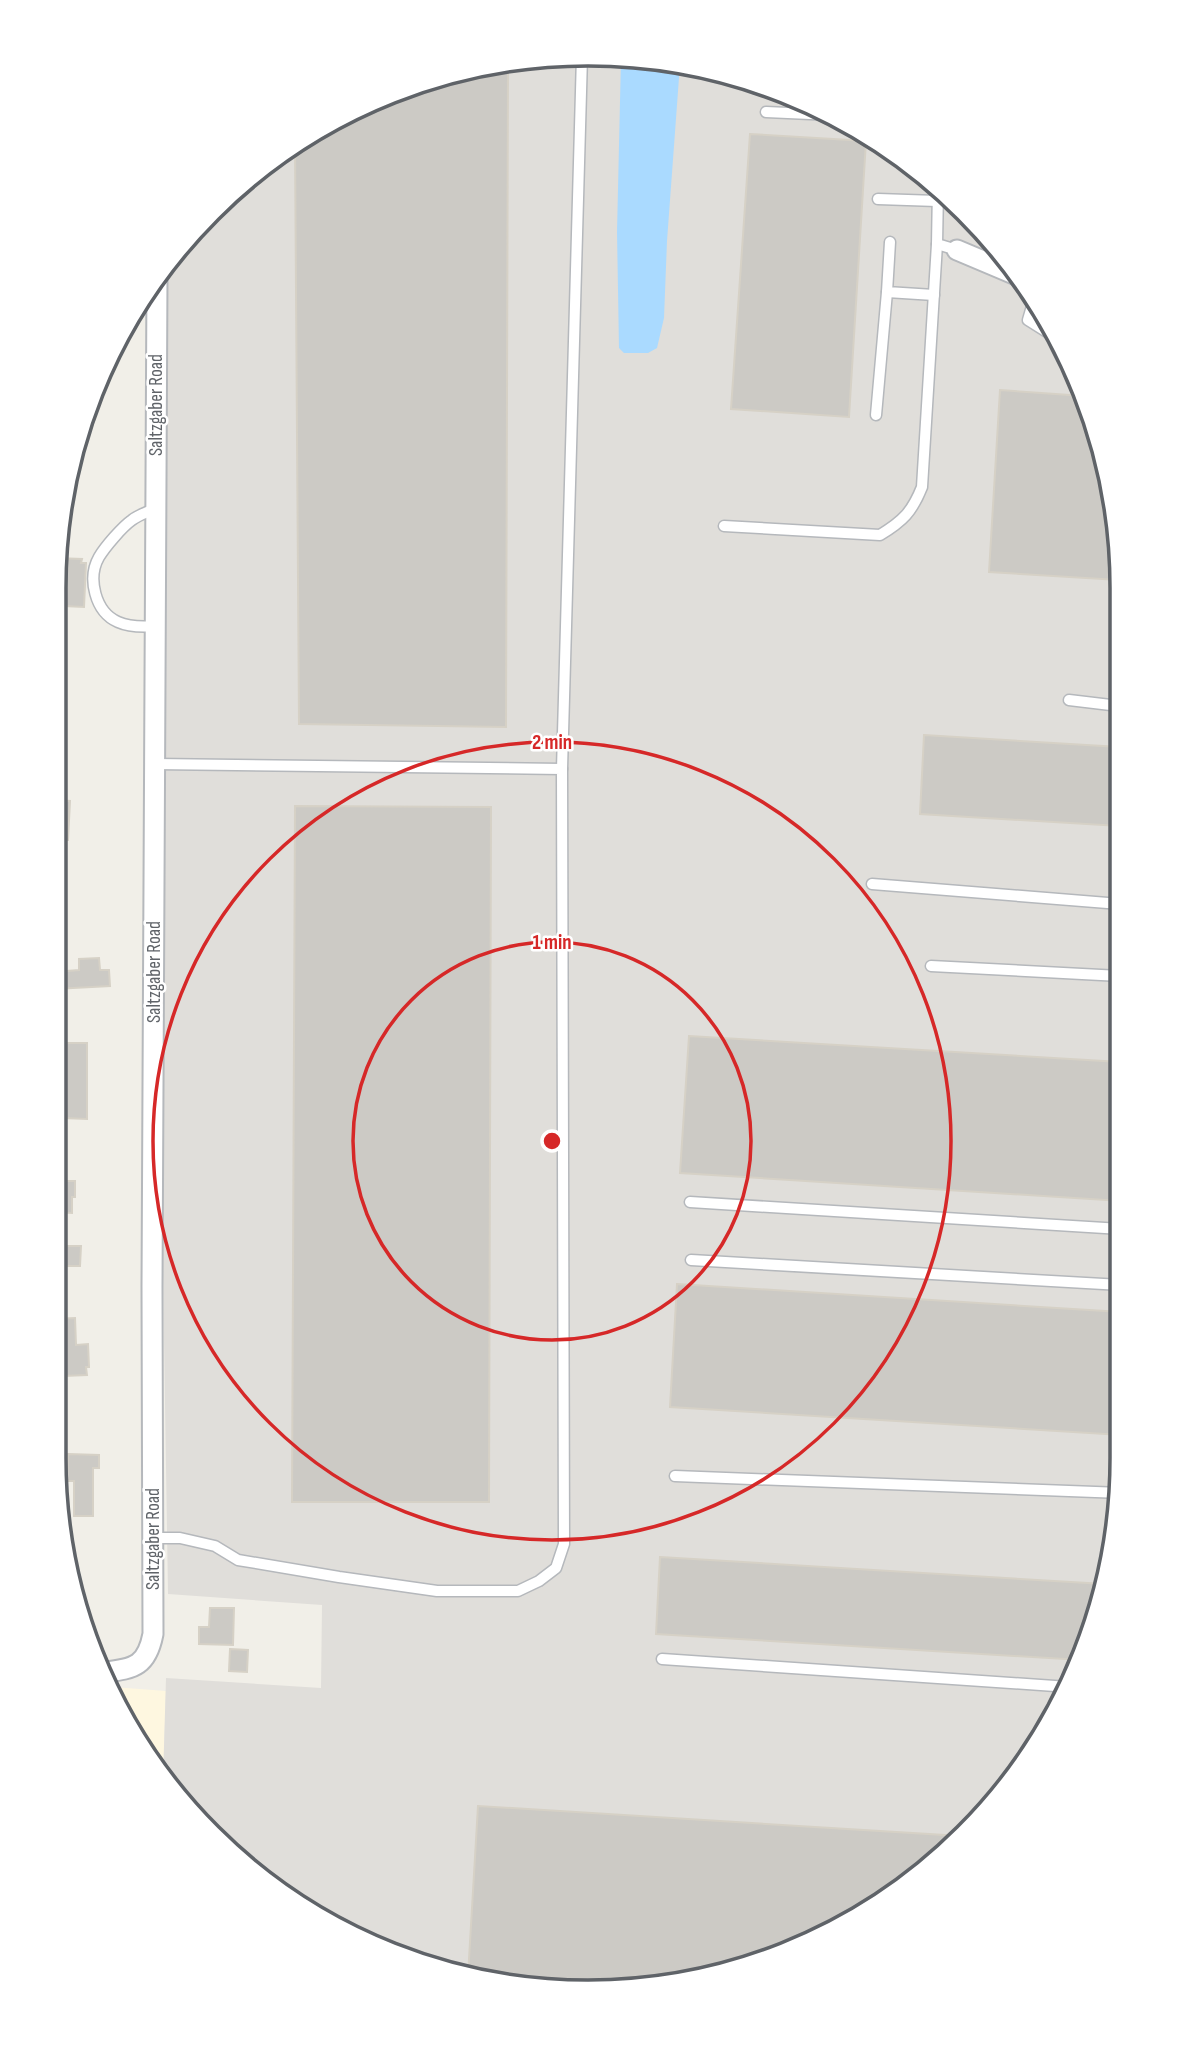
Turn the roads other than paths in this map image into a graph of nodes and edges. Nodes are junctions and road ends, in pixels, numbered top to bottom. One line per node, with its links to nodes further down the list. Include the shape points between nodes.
1 (582, 66): 22 (lane)
2 (766, 112): 3 (lane)
3 (805, 114)
4 (878, 199): 5 (lane)
5 (937, 201): 7 (lane)
6 (890, 242): 10 (lane)
7 (937, 244): 8 (lane); 11 (lane)
8 (957, 250): 9 (street)
9 (1001, 269)
10 (887, 292): 11 (lane); 15 (lane)
11 (934, 295): 17 (lane, via 922,487 902,522 880,535)
12 (155, 297): 16 (street, Saltzgaber Road)
13 (1031, 311): 14 (lane, via 1028,320)
14 (1041, 328)
15 (876, 415)
16 (156, 508): 18 (street, Saltzgaber Road); 18 (lane, via 131,521 113,540 99,558 93,578 99,606 117,622)
17 (724, 526)
18 (156, 626): 21 (street, Saltzgaber Road)
19 (1069, 700): 20 (lane)
20 (1110, 705)
21 (155, 764): 22 (lane); 33 (street, Saltzgaber Road)
22 (562, 769): 33 (lane, via 564,1544 555,1568 518,1591 437,1591 238,1560 215,1546)
23 (872, 884): 24 (lane)
24 (1110, 903)
25 (931, 966): 26 (lane)
26 (1110, 975)
27 (690, 1202): 28 (lane)
28 (1110, 1228)
29 (691, 1261): 30 (lane)
30 (1110, 1284)
31 (675, 1476): 32 (lane)
32 (1109, 1493)
33 (153, 1538): 35 (street, Saltzgaber Road, via 150,1650 141,1664)
34 (662, 1659): 36 (lane)
35 (112, 1671)
36 (1058, 1686)

